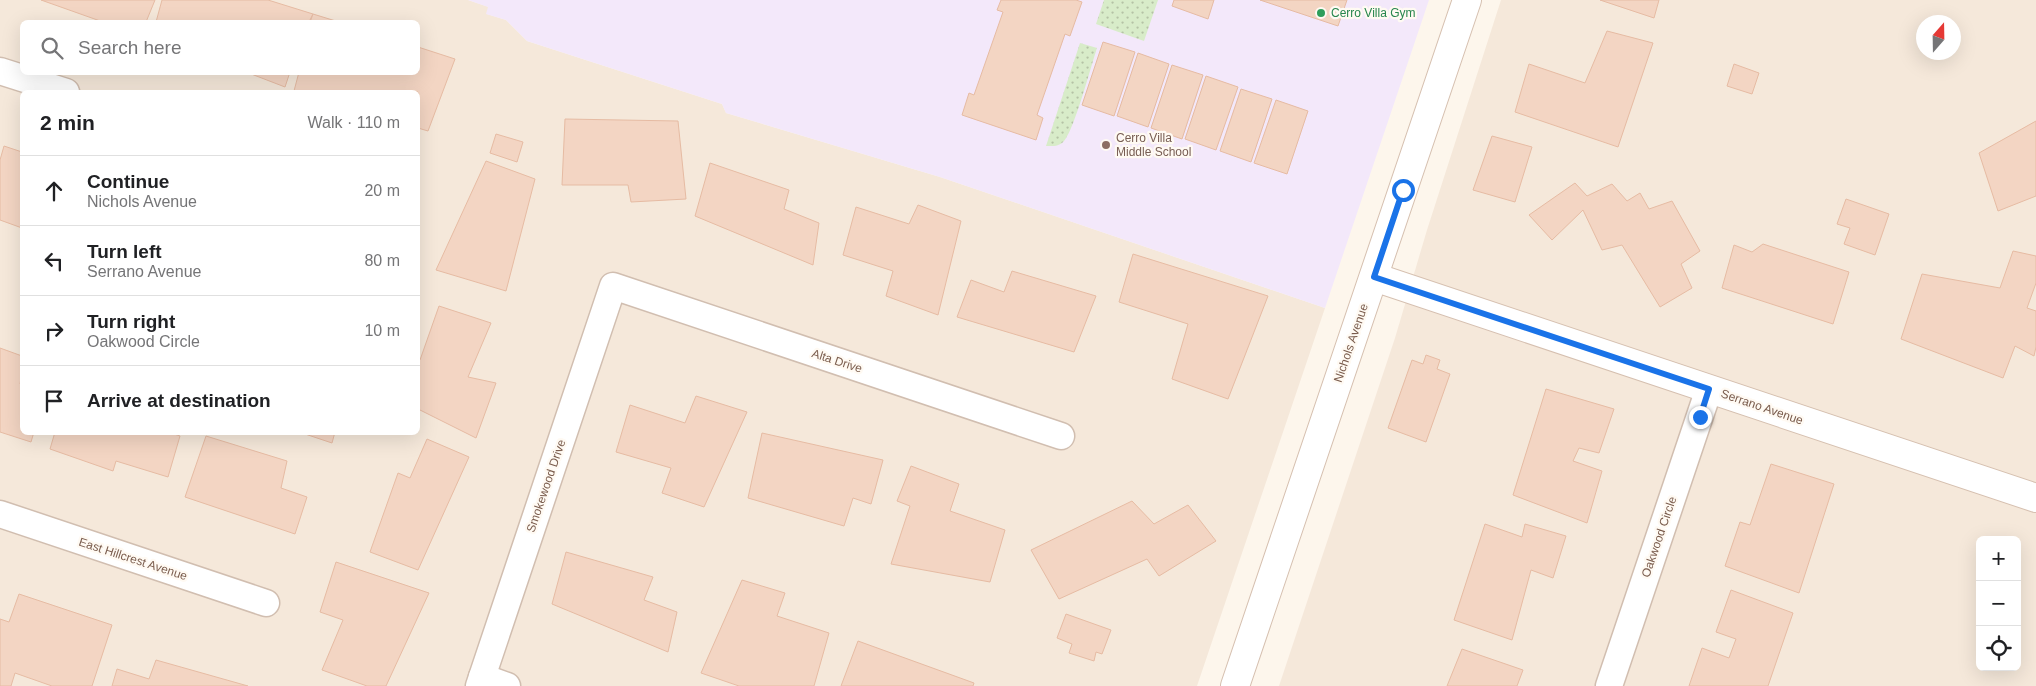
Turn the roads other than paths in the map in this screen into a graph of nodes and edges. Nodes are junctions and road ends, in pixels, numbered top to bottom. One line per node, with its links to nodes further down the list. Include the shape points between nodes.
1 (1467, 0): 4 (street, Nichols Avenue)
2 (0, 71): 3 (street)
3 (60, 90)
4 (1374, 277): 6 (street, Serrano Avenue); 13 (street, Nichols Avenue)
5 (613, 286): 7 (street, Alta Drive); 11 (street, Smokewood Drive)
6 (1709, 389): 8 (street, Serrano Avenue); 14 (street, Oakwood Circle)
7 (1061, 436)
8 (2036, 498)
9 (0, 514): 10 (street, East Hillcrest Avenue)
10 (266, 603)
11 (480, 682): 12 (street)
12 (508, 686)
13 (1235, 686)
14 (1609, 686)

